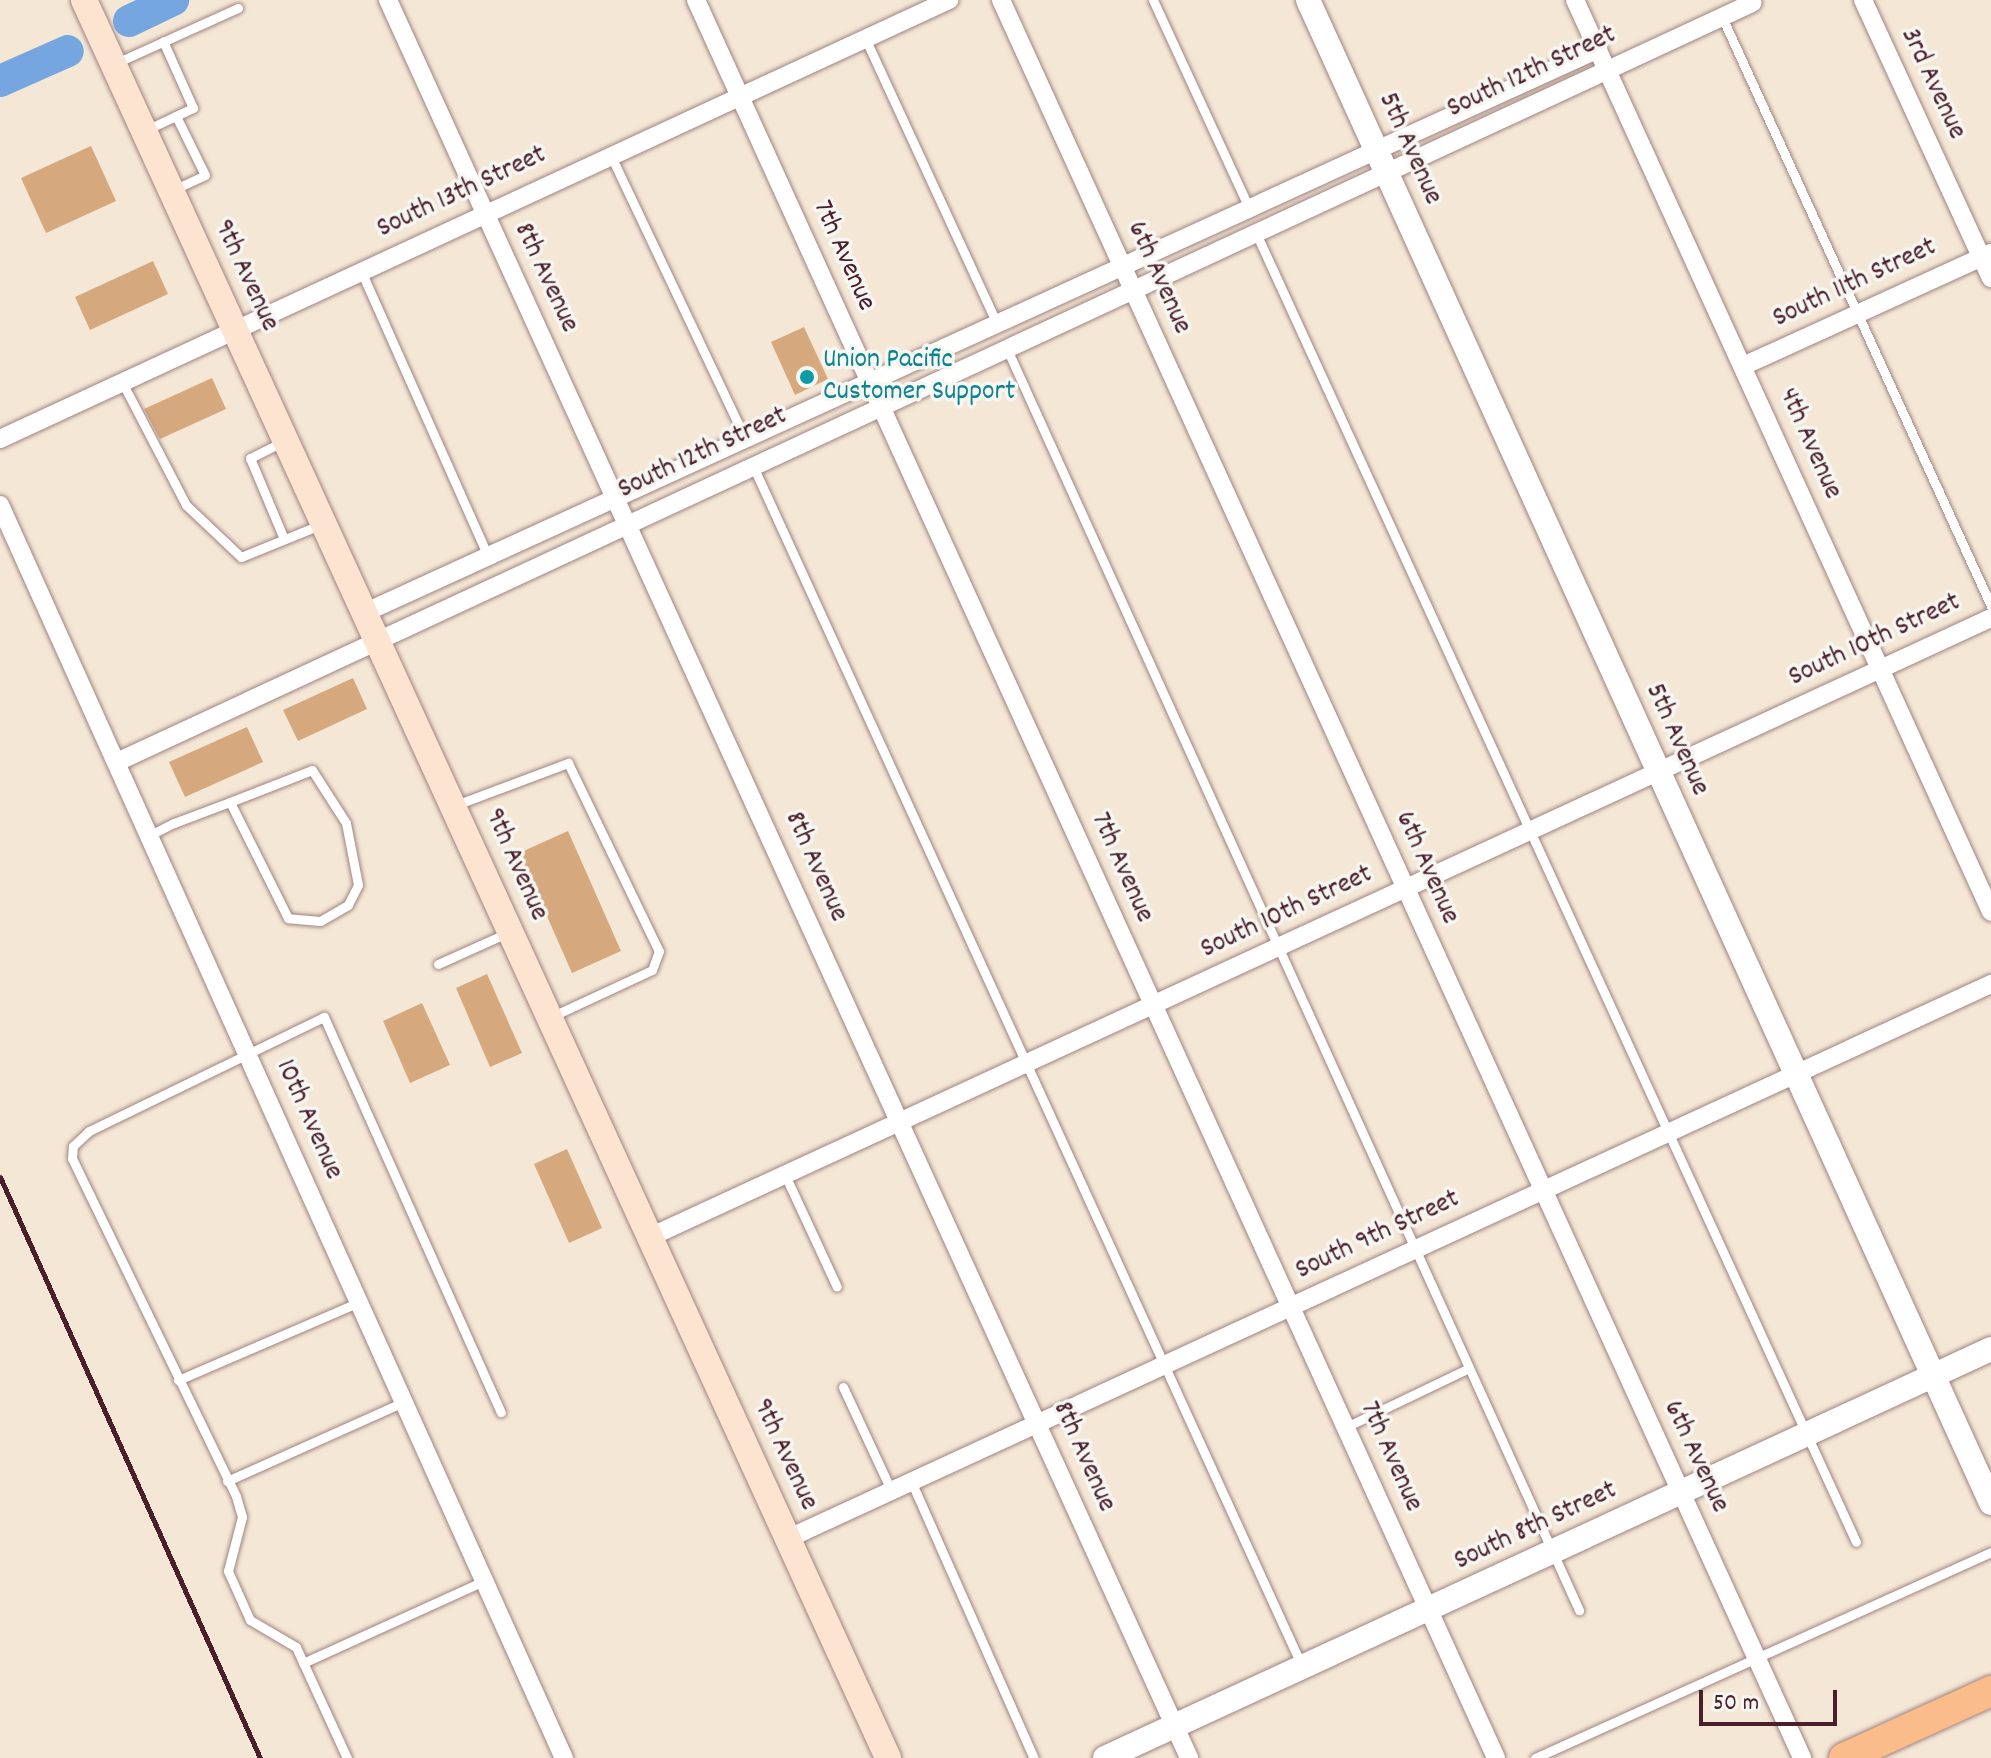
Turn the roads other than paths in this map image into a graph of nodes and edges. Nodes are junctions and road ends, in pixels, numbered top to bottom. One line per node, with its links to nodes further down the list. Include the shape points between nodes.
1 (84, 0): 16 (main road, 9th Avenue)
2 (388, 0): 25 (street, 8th Avenue)
3 (696, 0): 18 (street, 7th Avenue)
4 (949, 0): 13 (street, South 13th Street)
5 (1001, 0): 28 (street, 6th Avenue)
6 (1153, 0): 24 (lane)
7 (1308, 0): 22 (street, 5th Avenue)
8 (1575, 0): 15 (street, 4th Avenue)
9 (1863, 0): 27 (street, 3rd Avenue)
10 (1752, 3): 12 (street, South 12th Street)
11 (238, 8): 14 (lane)
12 (1722, 17): 17 (street, South 12th Street); 32 (lane)
13 (865, 38): 18 (street, South 13th Street); 33 (lane)
14 (163, 41): 16 (lane); 19 (lane, via 193,108)
15 (1598, 49): 17 (street, 4th Avenue); 22 (street, South 12th Street)
16 (113, 64): 20 (main road, 9th Avenue)
17 (1607, 69): 22 (street, South 12th Street); 36 (street, 4th Avenue)
18 (739, 94): 21 (street, South 13th Street); 38 (street, 7th Avenue)
19 (176, 116): 20 (lane); 23 (lane, via 205,175)
20 (144, 132): 23 (main road, 9th Avenue)
21 (610, 154): 25 (street, South 13th Street); 42 (lane)
22 (1382, 161): 24 (street); 26 (street, South 12th Street); 56 (street, 5th Avenue)
23 (171, 191): 34 (main road, 9th Avenue)
24 (1250, 210): 28 (street)
25 (485, 214): 29 (street, South 13th Street); 44 (street, 8th Avenue)
26 (1255, 231): 31 (street, South 12th Street); 59 (lane)
27 (1986, 255): 30 (street, 3rd Avenue); 32 (street, South 11th Street)
28 (1122, 267): 31 (street, 6th Avenue); 33 (street)
29 (361, 271): 34 (street, South 13th Street); 49 (lane)
30 (1991, 278)
31 (1132, 288): 35 (street, South 12th Street); 61 (street, 6th Avenue)
32 (1861, 312): 36 (street, South 11th Street); 50 (lane)
33 (997, 324): 38 (street)
34 (235, 329): 37 (street, South 13th Street); 41 (main road, 9th Avenue)
35 (1006, 346): 39 (street, South 12th Street); 64 (lane)
36 (1743, 366): 54 (street, 4th Avenue)
37 (122, 382): 40 (street, South 13th Street); 48 (lane, via 152,453 211,530 241,557)
38 (869, 382): 39 (street, 7th Avenue); 42 (street)
39 (879, 404): 43 (street, South 12th Street); 67 (street, 7th Avenue)
40 (0, 439)
41 (285, 440): 47 (main road, 9th Avenue); 48 (lane, via 250,458)
42 (746, 440): 44 (street)
43 (752, 463): 46 (street, South 12th Street); 70 (lane)
44 (617, 501): 46 (street, 8th Avenue); 49 (street)
45 (0, 505): 55 (street, 10th Avenue)
46 (626, 520): 53 (street, South 12th Street); 72 (street, 8th Avenue)
47 (324, 524): 48 (lane); 51 (main road, 9th Avenue)
48 (284, 539)
49 (489, 558): 51 (street)
50 (1991, 606)
51 (364, 613): 53 (main road, 9th Avenue)
52 (1991, 618): 54 (street, South 10th Street)
53 (379, 644): 55 (street, South 12th Street); 58 (main road, 9th Avenue)
54 (1881, 669): 56 (street, South 10th Street); 62 (street, 4th Avenue)
55 (117, 762): 60 (street, 10th Avenue)
56 (1657, 772): 59 (street, South 10th Street); 71 (street, 5th Avenue)
57 (230, 802): 57 (lane, via 312,770 346,823 358,885 348,905 320,921 288,918); 60 (lane)
58 (453, 806): 63 (main road, 9th Avenue); 68 (lane, via 568,763 659,951 652,970)
59 (1529, 831): 61 (street, South 10th Street); 73 (lane)
60 (150, 835): 69 (street, 10th Avenue)
61 (1405, 889): 64 (street, South 10th Street); 75 (street, 6th Avenue)
62 (1991, 912)
63 (510, 931): 65 (lane); 68 (main road, 9th Avenue)
64 (1276, 949): 67 (street, South 10th Street); 77 (lane)
65 (438, 964)
66 (1991, 984): 71 (street, South 9th Street)
67 (1153, 1005): 70 (street, South 10th Street); 80 (street, 7th Avenue)
68 (550, 1018): 76 (main road, 9th Avenue)
69 (247, 1052): 79 (street, 10th Avenue); 85 (lane, via 89,1131 73,1146 72,1159); 88 (lane, via 324,1017)
70 (1026, 1064): 72 (street, South 10th Street); 82 (lane)
71 (1794, 1074): 73 (street, South 9th Street); 84 (street, 5th Avenue)
72 (900, 1122): 74 (street, South 10th Street); 89 (street, 8th Avenue)
73 (1667, 1133): 75 (street, South 9th Street); 91 (lane)
74 (785, 1175): 76 (street, South 10th Street); 78 (lane)
75 (1543, 1191): 77 (street, South 9th Street); 95 (street, 6th Avenue)
76 (650, 1237): 97 (main road, 9th Avenue)
77 (1415, 1250): 80 (street, South 9th Street); 83 (lane)
78 (837, 1287)
79 (359, 1302): 85 (lane); 87 (street, 10th Avenue)
80 (1291, 1307): 82 (street, South 9th Street); 90 (street, 7th Avenue)
81 (1991, 1349): 84 (street, South 8th Street)
82 (1162, 1366): 89 (street, South 9th Street); 106 (lane)
83 (1469, 1368): 90 (lane); 99 (lane)
84 (1933, 1376): 91 (street, South 8th Street); 96 (street, 5th Avenue)
85 (178, 1380): 92 (lane)
86 (843, 1387): 94 (lane)
87 (404, 1402): 92 (lane); 101 (street, 10th Avenue)
88 (501, 1412)
89 (1037, 1424): 93 (street, South 9th Street); 108 (street, 8th Avenue)
90 (1346, 1427): 102 (street, 7th Avenue)
91 (1805, 1434): 95 (street, South 8th Street); 98 (lane)
92 (227, 1481): 105 (lane, via 242,1517 228,1571 250,1620 296,1647)
93 (911, 1481): 94 (street, South 9th Street); 112 (lane)
94 (891, 1490): 97 (street, South 9th Street)
95 (1681, 1493): 99 (street, South 8th Street); 104 (street, 6th Avenue)
96 (1990, 1500)
97 (787, 1539): 111 (main road, 9th Avenue)
98 (1856, 1542)
99 (1554, 1552): 102 (street, South 8th Street); 103 (lane)
100 (1991, 1552): 104 (lane)
101 (484, 1581): 105 (lane); 110 (street, 10th Avenue)
102 (1428, 1609): 106 (street, South 8th Street); 115 (street, 7th Avenue)
103 (1579, 1610)
104 (1757, 1659): 116 (lane); 117 (street, 6th Avenue)
105 (303, 1663): 109 (lane)
106 (1303, 1667): 108 (street, South 8th Street)
107 (1991, 1691): 118 (main road)
108 (1175, 1726): 113 (street, South 8th Street); 114 (street, 8th Avenue)
109 (347, 1758)
110 (564, 1758)
111 (888, 1758)
112 (1034, 1758)
113 (1105, 1758)
114 (1189, 1758)
115 (1496, 1758)
116 (1535, 1758)
117 (1802, 1758)
118 (1844, 1758)

